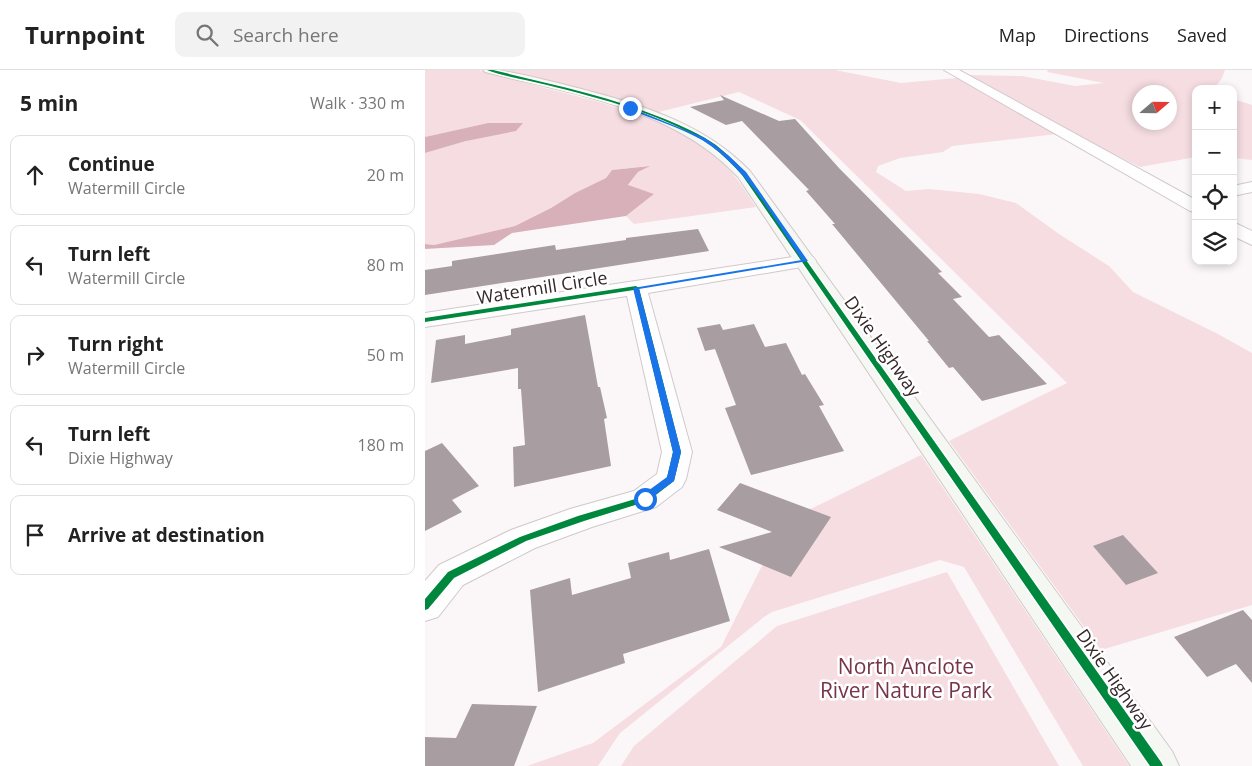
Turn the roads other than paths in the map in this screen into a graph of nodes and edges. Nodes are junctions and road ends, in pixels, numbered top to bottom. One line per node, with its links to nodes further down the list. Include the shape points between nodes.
1 (489, 70): 8 (street, Dixie Highway, via 630,108 703,139 727,156 744,174)
2 (950, 70): 5 (street)
3 (1252, 187): 4 (street)
4 (1237, 189)
5 (1191, 201)
6 (1237, 230): 7 (street)
7 (1252, 239)
8 (805, 261): 9 (street, Watermill Circle); 12 (street, Dixie Highway)
9 (636, 288): 10 (street, Watermill Circle); 11 (street, via 677,452 671,478 645,499 523,540 451,575)
10 (425, 320)
11 (425, 606)
12 (1157, 766)

